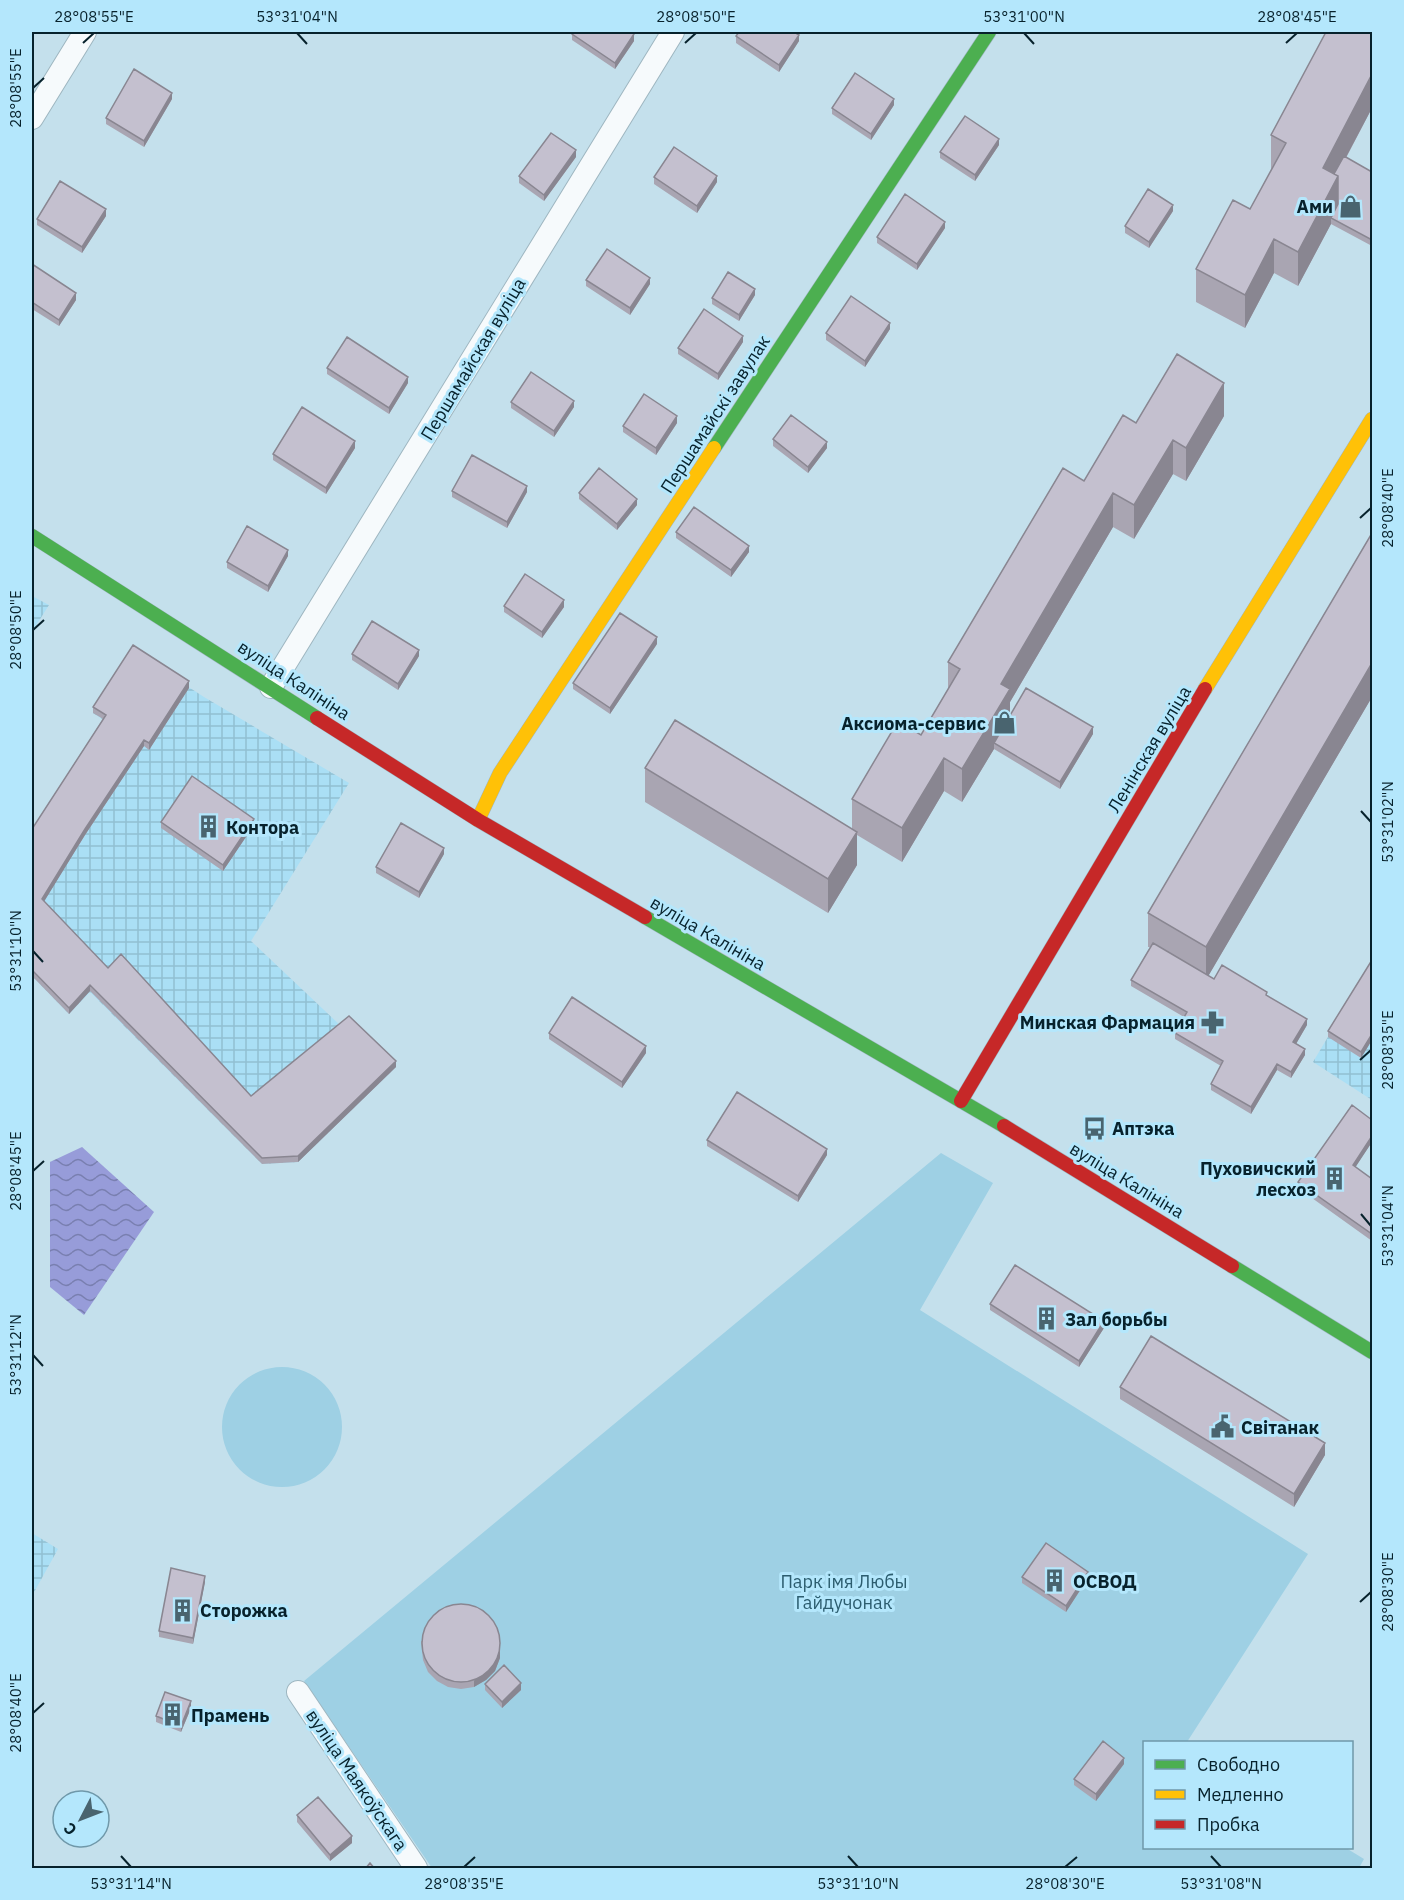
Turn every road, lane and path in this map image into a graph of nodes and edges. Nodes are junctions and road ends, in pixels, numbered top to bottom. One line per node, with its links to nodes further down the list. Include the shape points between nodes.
1 (85, 32): 4 (street)
2 (673, 32): 7 (street, Першамайская вуліца)
3 (989, 32): 8 (street, Першамайскі завулак, via 500,773)
4 (32, 118)
5 (1372, 419): 9 (street, Ленінская вуліца, via 1168,750)
6 (32, 536): 7 (street, вуліца Калініна)
7 (271, 687): 8 (street, вуліца Калініна)
8 (478, 819): 9 (street, вуліца Калініна)
9 (961, 1101): 10 (street, вуліца Калініна)
10 (1372, 1352)
11 (298, 1692): 12 (street, вуліца Маякоўскага)
12 (416, 1869)

